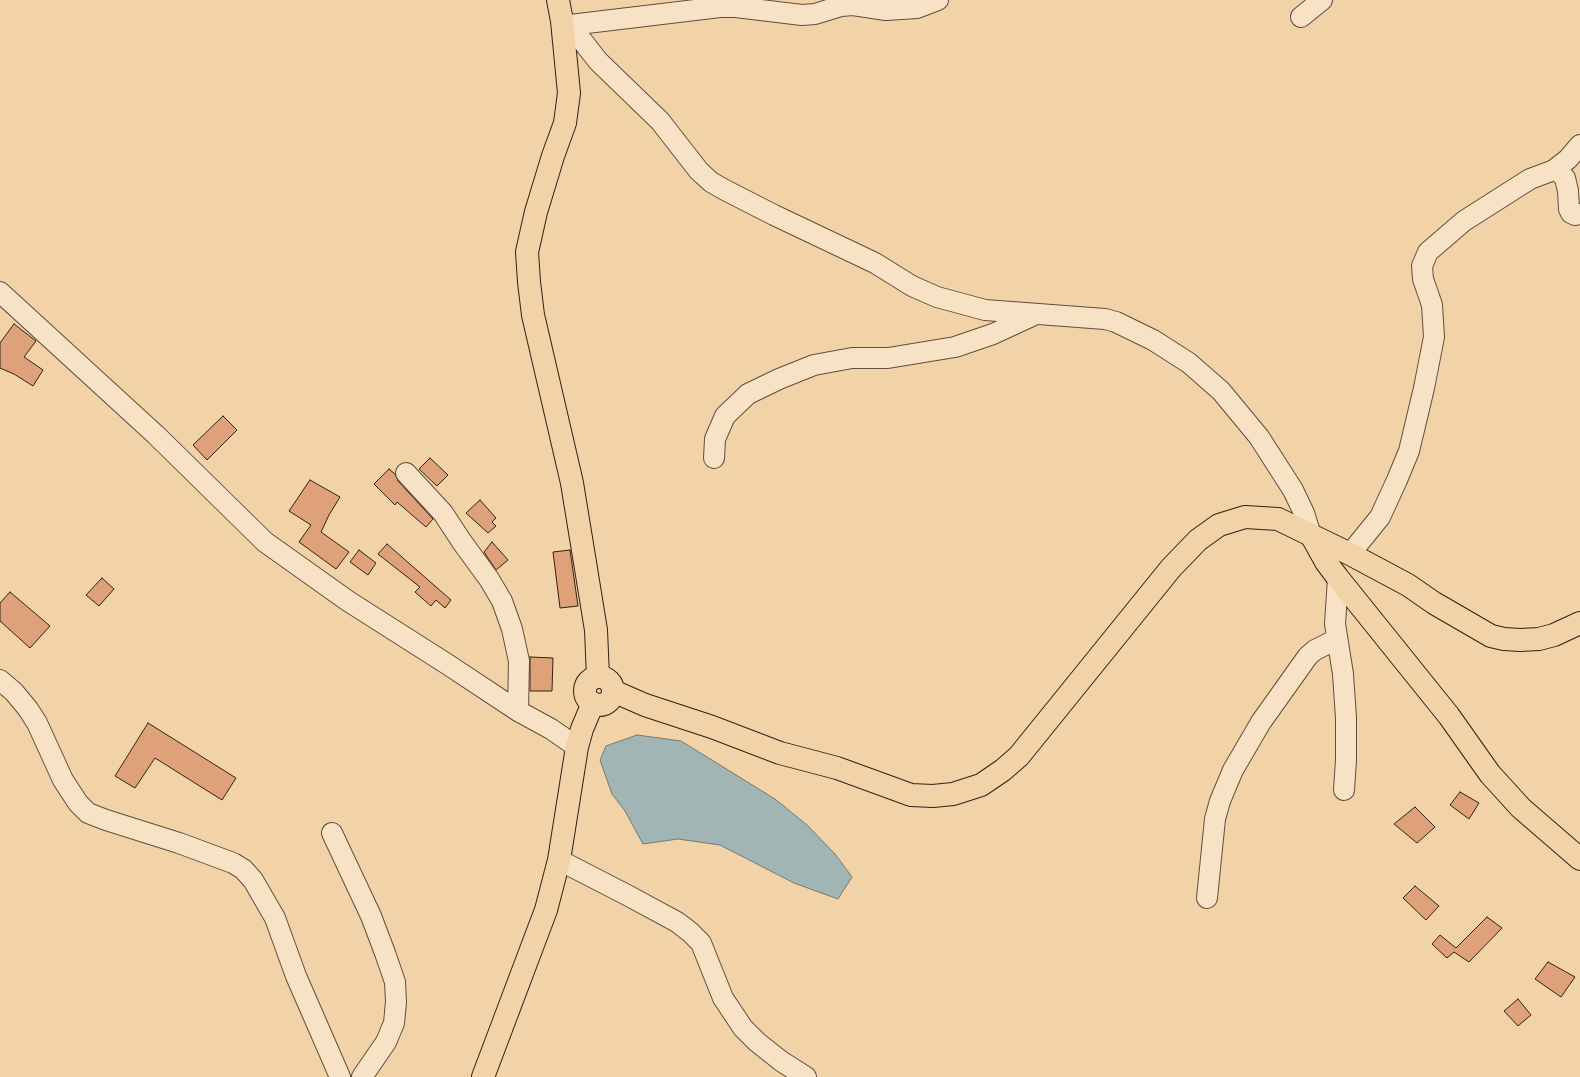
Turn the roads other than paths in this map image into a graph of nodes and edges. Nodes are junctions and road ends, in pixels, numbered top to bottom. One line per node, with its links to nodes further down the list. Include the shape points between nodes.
1 (558, 0): 5 (main road)
2 (938, 0): 5 (street, via 917,8 886,10 853,5 802,15 720,7)
3 (1322, 0): 4 (street)
4 (1301, 17)
5 (566, 23): 10 (street, via 598,61 660,121 699,171 711,182 875,263 930,295 985,310); 19 (main road, via 569,93 565,122 536,212 528,252 528,282 533,315 572,483)
6 (1580, 145): 7 (street)
7 (1554, 170): 8 (street, via 1565,178 1571,213); 14 (street, via 1530,179 1464,221 1428,252 1422,266 1423,279 1432,305 1434,337 1409,451 1380,517)
8 (1580, 214)
9 (0, 292): 20 (street, via 156,436 265,542 348,601)
10 (1034, 315): 11 (street, via 993,334 955,347 888,358 852,358 822,363 779,379 748,394 725,416 715,439); 13 (street, via 1092,317 1116,322 1153,340 1189,363 1221,392 1259,437 1293,490)
11 (714, 458)
12 (406, 473): 20 (street, via 443,513 502,601 519,661)
13 (1311, 535): 14 (main road); 15 (main road); 19 (main road, via 1278,520 1245,517 1219,525 1198,540 1171,568 1020,756 981,785 953,794 911,795 837,768 780,753 645,705)
14 (1350, 554): 16 (main road, via 1408,585 1491,636 1520,640 1539,638)
15 (1338, 578): 17 (street, via 1335,624); 24 (main road, via 1449,716 1490,774 1521,808)
16 (1580, 623)
17 (1337, 639): 22 (street, via 1346,718); 26 (street, via 1308,656 1261,722 1233,770 1215,819)
18 (0, 680): 27 (street, via 28,709 63,780 88,813 179,843 243,869 275,918 296,976)
19 (605, 684): 21 (main road, via 611,699 604,704 593,703)
20 (518, 711): 21 (street)
21 (577, 747): 25 (main road)
22 (1344, 790)
23 (332, 833): 28 (street, via 371,916 394,982 394,1023 386,1042)
24 (1580, 859)
25 (559, 860): 29 (main road, via 546,910); 30 (street, via 677,922 690,932 701,943 722,998 742,1028 781,1061)
26 (1207, 898)
27 (340, 1077)
28 (362, 1077)
29 (484, 1077)
30 (806, 1077)

